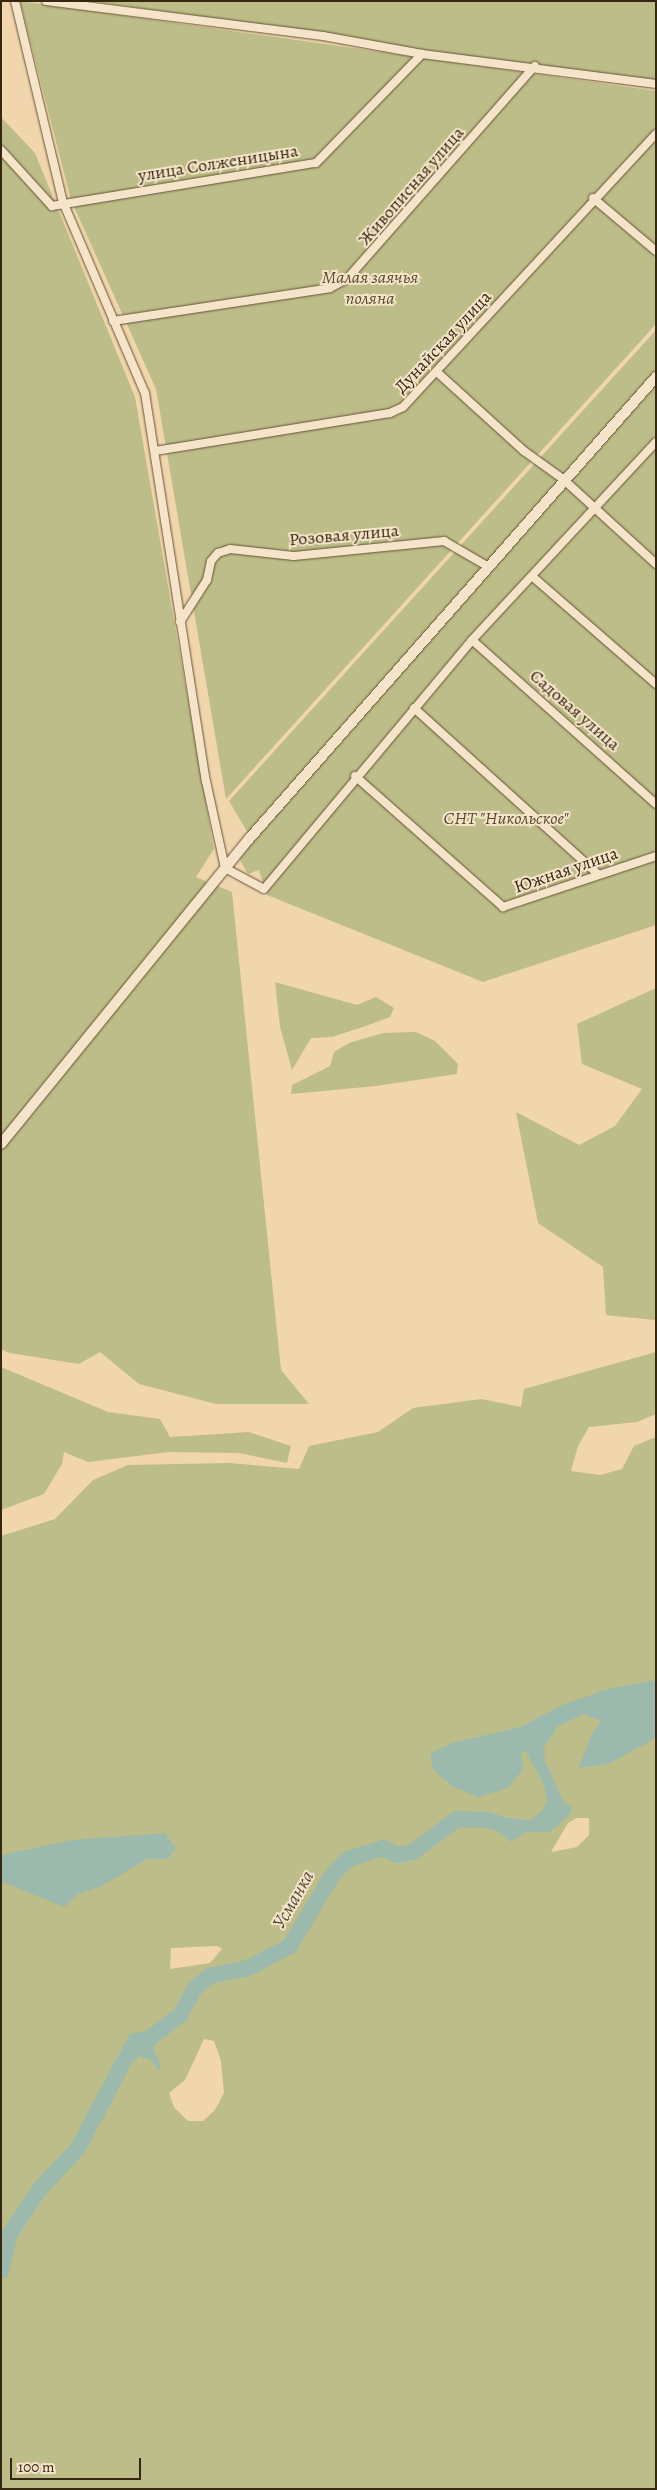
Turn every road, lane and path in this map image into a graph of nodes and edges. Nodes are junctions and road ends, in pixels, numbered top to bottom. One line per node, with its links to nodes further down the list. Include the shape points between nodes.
1 (15, 1): 9 (street)
2 (46, 1): 3 (street, via 323,36)
3 (422, 54): 4 (street); 9 (street, улица Солженицына, via 316,163)
4 (535, 66): 5 (street); 11 (street, Живописная улица, via 347,279 330,288)
5 (656, 84)
6 (656, 134): 8 (street, Дунайская улица)
7 (1, 150): 9 (street, via 52,206)
8 (593, 198): 10 (street); 12 (street, Дунайская улица)
9 (63, 202): 11 (street)
10 (656, 251)
11 (113, 321): 15 (street, via 145,393)
12 (438, 372): 15 (street, Дунайская улица, via 403,407 390,413); 16 (street, via 524,451)
13 (656, 378): 16 (street)
14 (656, 443): 17 (street)
15 (155, 451): 21 (street)
16 (563, 479): 17 (street); 19 (street)
17 (594, 509): 18 (street); 20 (street)
18 (656, 564)
19 (487, 566): 21 (street, Розовая улица, via 444,541 294,556 230,549 218,553 211,560 207,580); 28 (street)
20 (533, 577): 22 (street); 23 (street)
21 (180, 622): 28 (street, via 206,781)
22 (472, 640): 24 (street); 26 (street, Садовая улица)
23 (656, 684)
24 (414, 708): 25 (street); 29 (street)
25 (355, 776): 28 (street, via 264,888); 29 (street, Южная улица, via 503,907)
26 (656, 804)
27 (656, 856): 29 (street, Южная улица)
28 (225, 868): 30 (street)
29 (598, 874)
30 (1, 1144)

